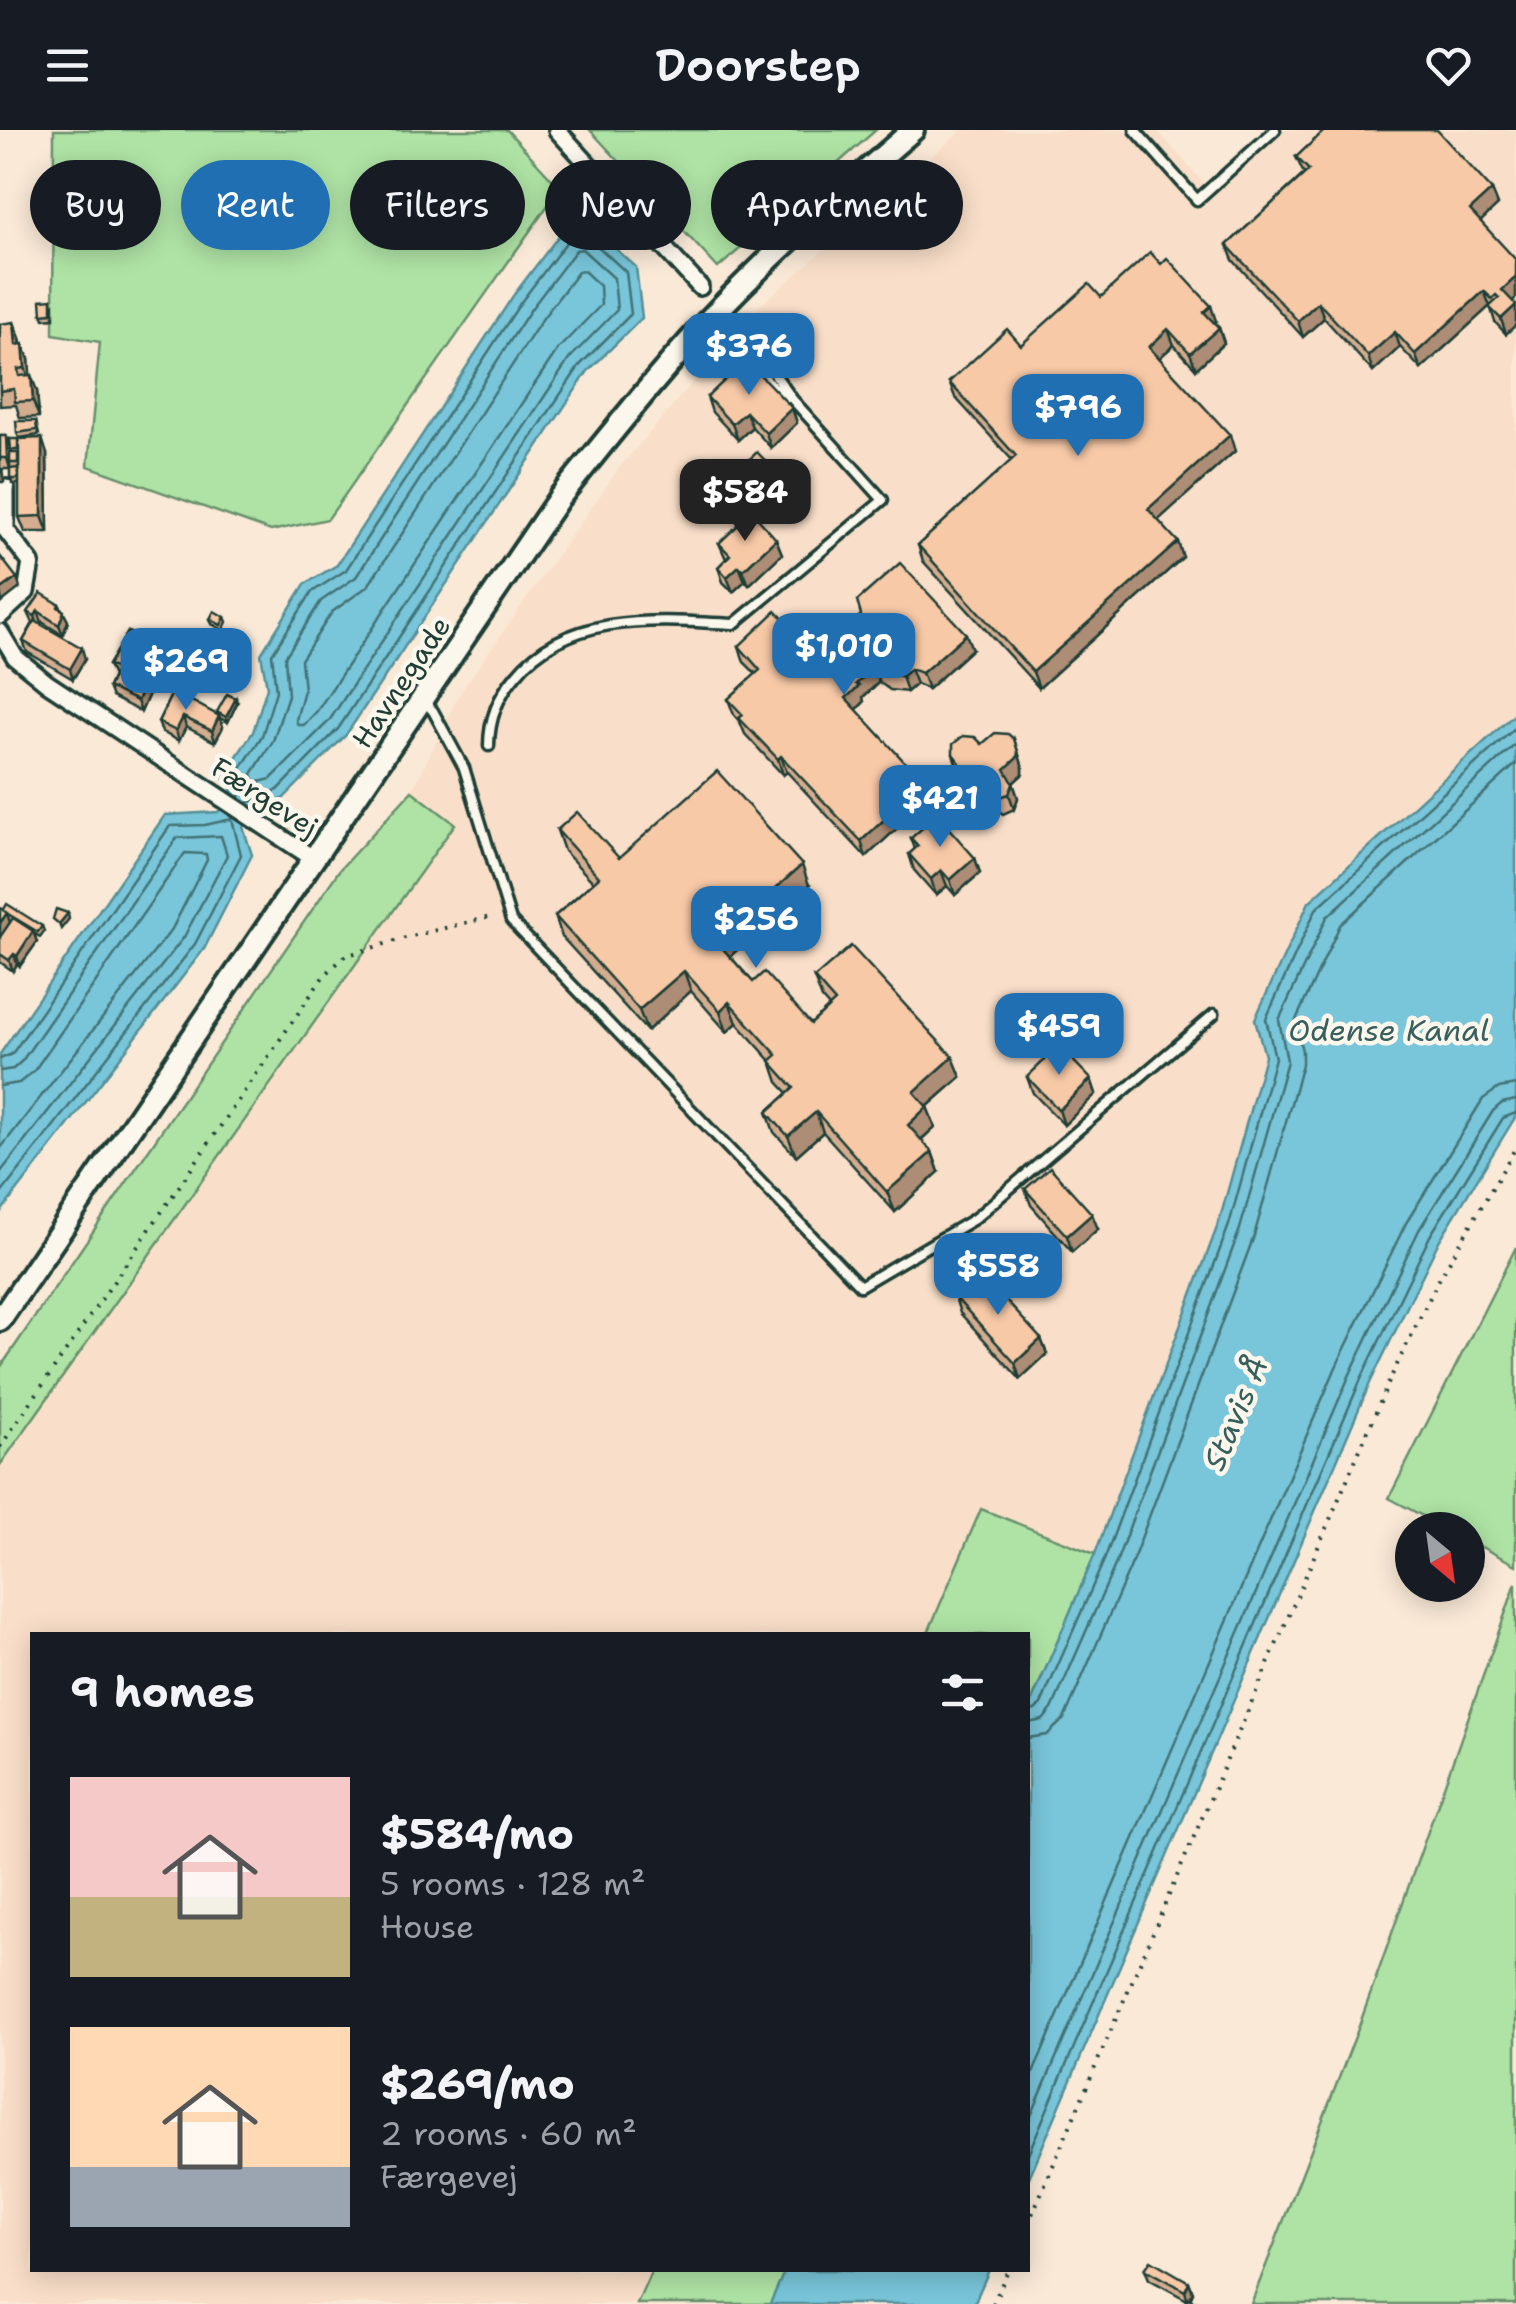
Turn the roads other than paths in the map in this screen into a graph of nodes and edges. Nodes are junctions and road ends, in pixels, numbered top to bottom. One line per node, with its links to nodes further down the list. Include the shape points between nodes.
1 (557, 130): 5 (street)
2 (913, 130): 6 (street, Havnegade)
3 (1135, 130): 4 (lane, via 1198,200)
4 (1275, 130)
5 (700, 287)
6 (715, 314): 7 (lane, via 765,360); 7 (lane, via 773,386); 11 (street, Havnegade, via 560,498)
7 (793, 400): 12 (lane, via 883,500 734,624 605,624 531,656 502,692)
8 (6, 488): 9 (street, via 6,530 31,564 26,592)
9 (0, 616)
10 (0, 632): 13 (street, Færgevej, via 15,657 46,683)
11 (423, 700): 13 (street, Havnegade); 14 (lane, via 464,768 511,921 860,1286 974,1219)
12 (489, 746)
13 (314, 859): 15 (street, Havnegade)
14 (1214, 1014)
15 (0, 1320)

